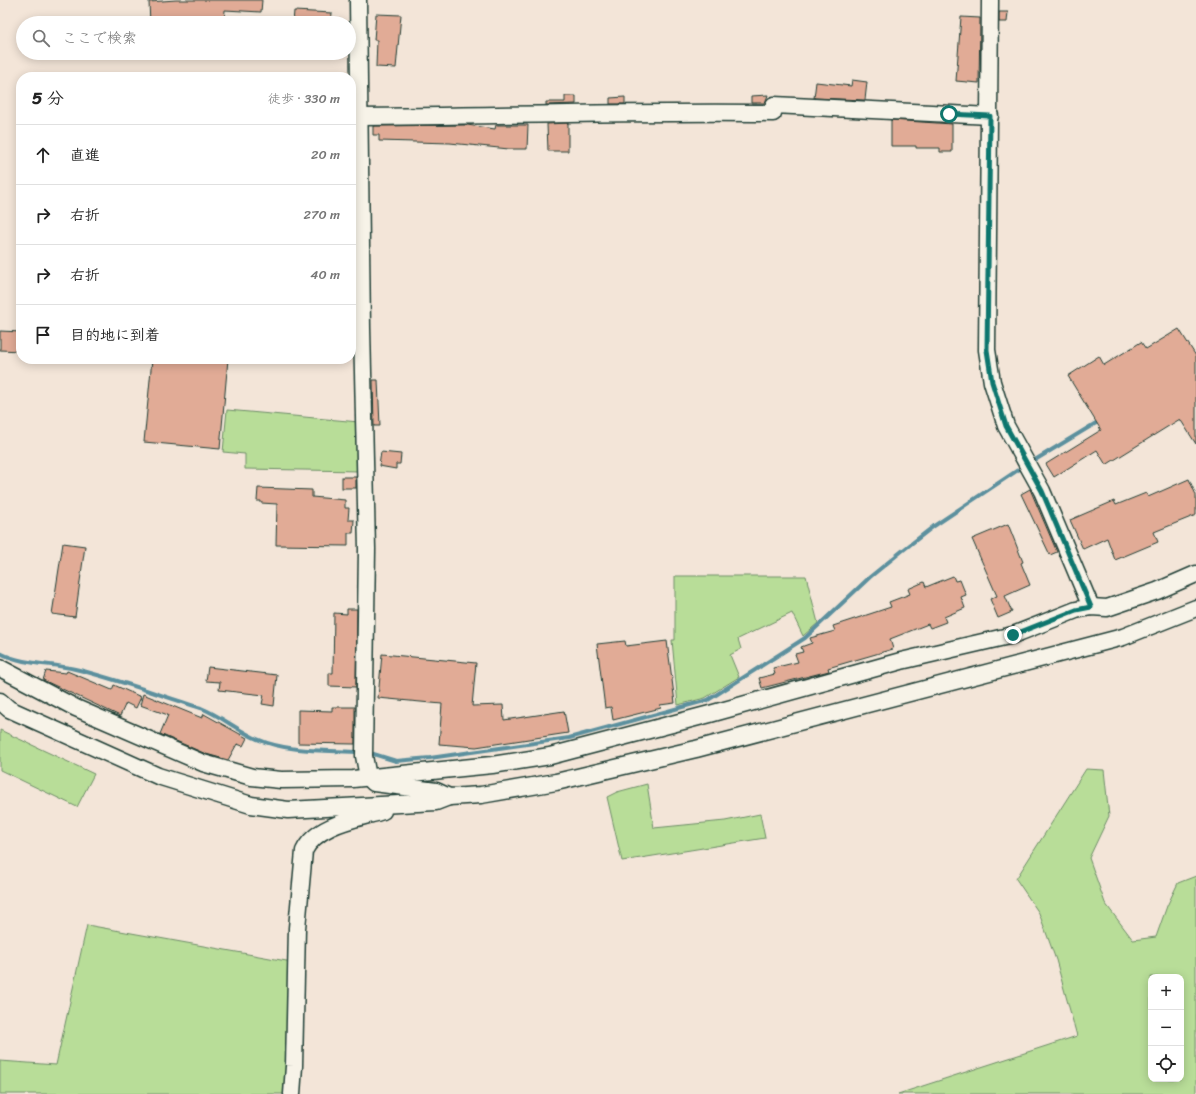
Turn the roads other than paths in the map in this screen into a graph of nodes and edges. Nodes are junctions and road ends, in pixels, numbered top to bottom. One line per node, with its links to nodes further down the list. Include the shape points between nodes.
1 (358, 0): 4 (street)
2 (990, 0): 3 (street)
3 (990, 116): 4 (street, via 774,104 773,113); 6 (street, via 987,350 992,382 1006,426 1042,491)
4 (359, 117): 10 (street, via 367,549 363,751)
5 (1196, 574): 6 (street, via 1158,591 1107,608)
6 (1091, 607): 10 (street, via 1076,610 1013,635 901,661 550,756 492,765)
7 (1196, 608): 11 (street, via 1123,637 696,748 556,782 481,795)
8 (0, 668): 10 (street, via 76,708 203,763 245,775 281,780)
9 (0, 701): 12 (street, via 9,709 158,776 237,802 262,808 288,810)
10 (368, 777): 11 (street, via 374,783 436,792)
11 (449, 797): 12 (street, via 436,802)
12 (398, 804): 13 (street, via 319,834 310,841 304,851 297,928)
13 (292, 1094)

